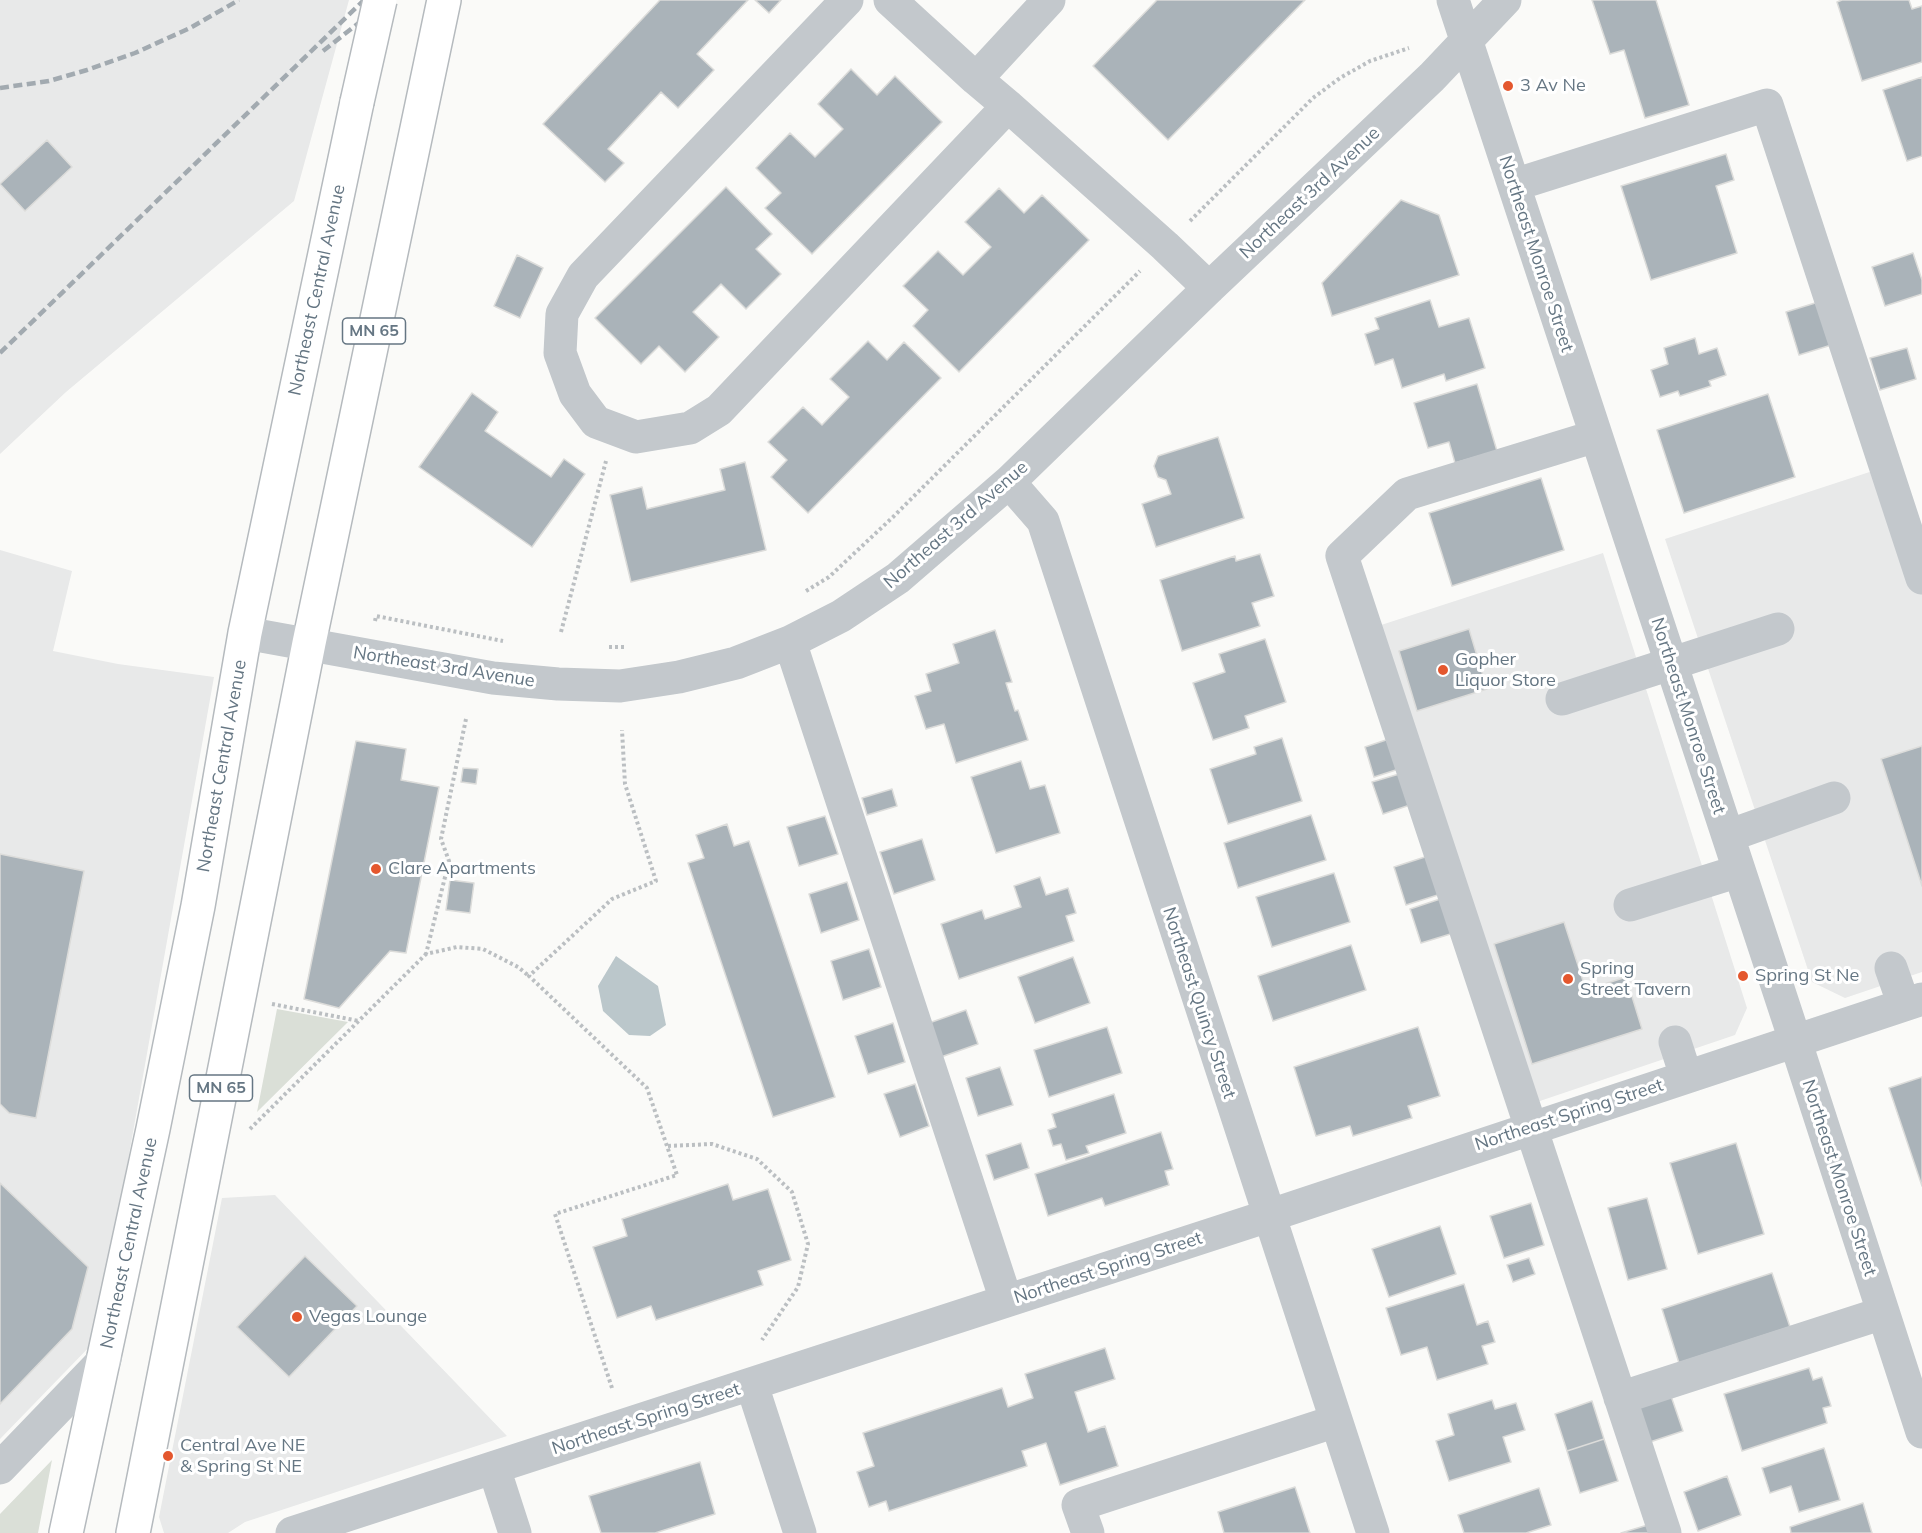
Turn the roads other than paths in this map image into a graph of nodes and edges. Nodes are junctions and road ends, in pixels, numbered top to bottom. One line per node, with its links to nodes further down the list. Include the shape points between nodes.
1 (380, 0): 17 (main road, Northeast Central Avenue / MN 65, bridge)
2 (847, 0): 10 (street, via 583,276 562,314 560,353 575,394 596,422 636,437 690,428 719,410)
3 (1049, 0): 9 (street)
4 (1453, 0): 8 (street, Northeast Monroe Street)
5 (1505, 0): 8 (street, Northeast 3rd Avenue)
6 (908, 6): 9 (street)
7 (442, 9): 19 (main road, MN 65)
8 (1466, 40): 11 (street, Northeast Monroe Street); 12 (street, Northeast 3rd Avenue, via 1424,86)
9 (976, 79): 10 (street)
10 (1008, 106): 12 (street)
11 (1514, 185): 13 (street, Northeast Monroe Street); 15 (street, via 1767,105)
12 (1209, 288): 14 (street, Northeast 3rd Avenue)
13 (1596, 436): 20 (street, Northeast Monroe Street); 31 (street, via 1407,494 1342,556)
14 (1009, 482): 18 (street, Northeast 3rd Avenue, via 898,578 841,616); 32 (street, Northeast Quincy Street, via 1043,521)
15 (1922, 578)
16 (1778, 629): 20 (street)
17 (245, 633): 19 (street, Northeast 3rd Avenue); 35 (main road, Northeast Central Avenue / MN 65, via 198,906)
18 (790, 642): 19 (street, Northeast 3rd Avenue, via 736,663 620,686 493,678); 33 (street)
19 (309, 643): 43 (main road, MN 65)
20 (1671, 665): 21 (street); 23 (street, Northeast Monroe Street)
21 (1562, 699)
22 (1834, 798): 23 (street)
23 (1728, 836): 24 (street, Northeast Monroe Street)
24 (1739, 871): 25 (street); 28 (street, Northeast Monroe Street)
25 (1630, 905)
26 (1891, 968): 27 (street)
27 (1913, 1002): 28 (street, Northeast Spring Street)
28 (1795, 1040): 30 (street, Northeast Spring Street); 34 (street, Northeast Monroe Street)
29 (1675, 1042): 30 (street)
30 (1686, 1076): 31 (street, Northeast Spring Street)
31 (1531, 1128): 32 (street, Northeast Spring Street); 37 (street)
32 (1268, 1216): 33 (street, Northeast Spring Street); 38 (street, Northeast Quincy Street)
33 (1006, 1300): 36 (street, Northeast Spring Street)
34 (1883, 1313): 37 (street); 39 (street, Northeast Monroe Street)
35 (105, 1359): 40 (street); 42 (main road, Northeast Central Avenue / MN 65)
36 (752, 1385): 41 (street, Northeast Spring Street); 46 (street)
37 (1620, 1398): 49 (street)
38 (1336, 1421): 47 (street, via 1078,1505); 48 (street, Northeast Quincy Street)
39 (1922, 1432)
40 (0, 1468)
41 (494, 1468): 44 (street, Northeast Spring Street); 45 (street)
42 (66, 1533)
43 (133, 1533)
44 (292, 1533)
45 (515, 1533)
46 (800, 1533)
47 (1088, 1533)
48 (1373, 1533)
49 (1665, 1533)

